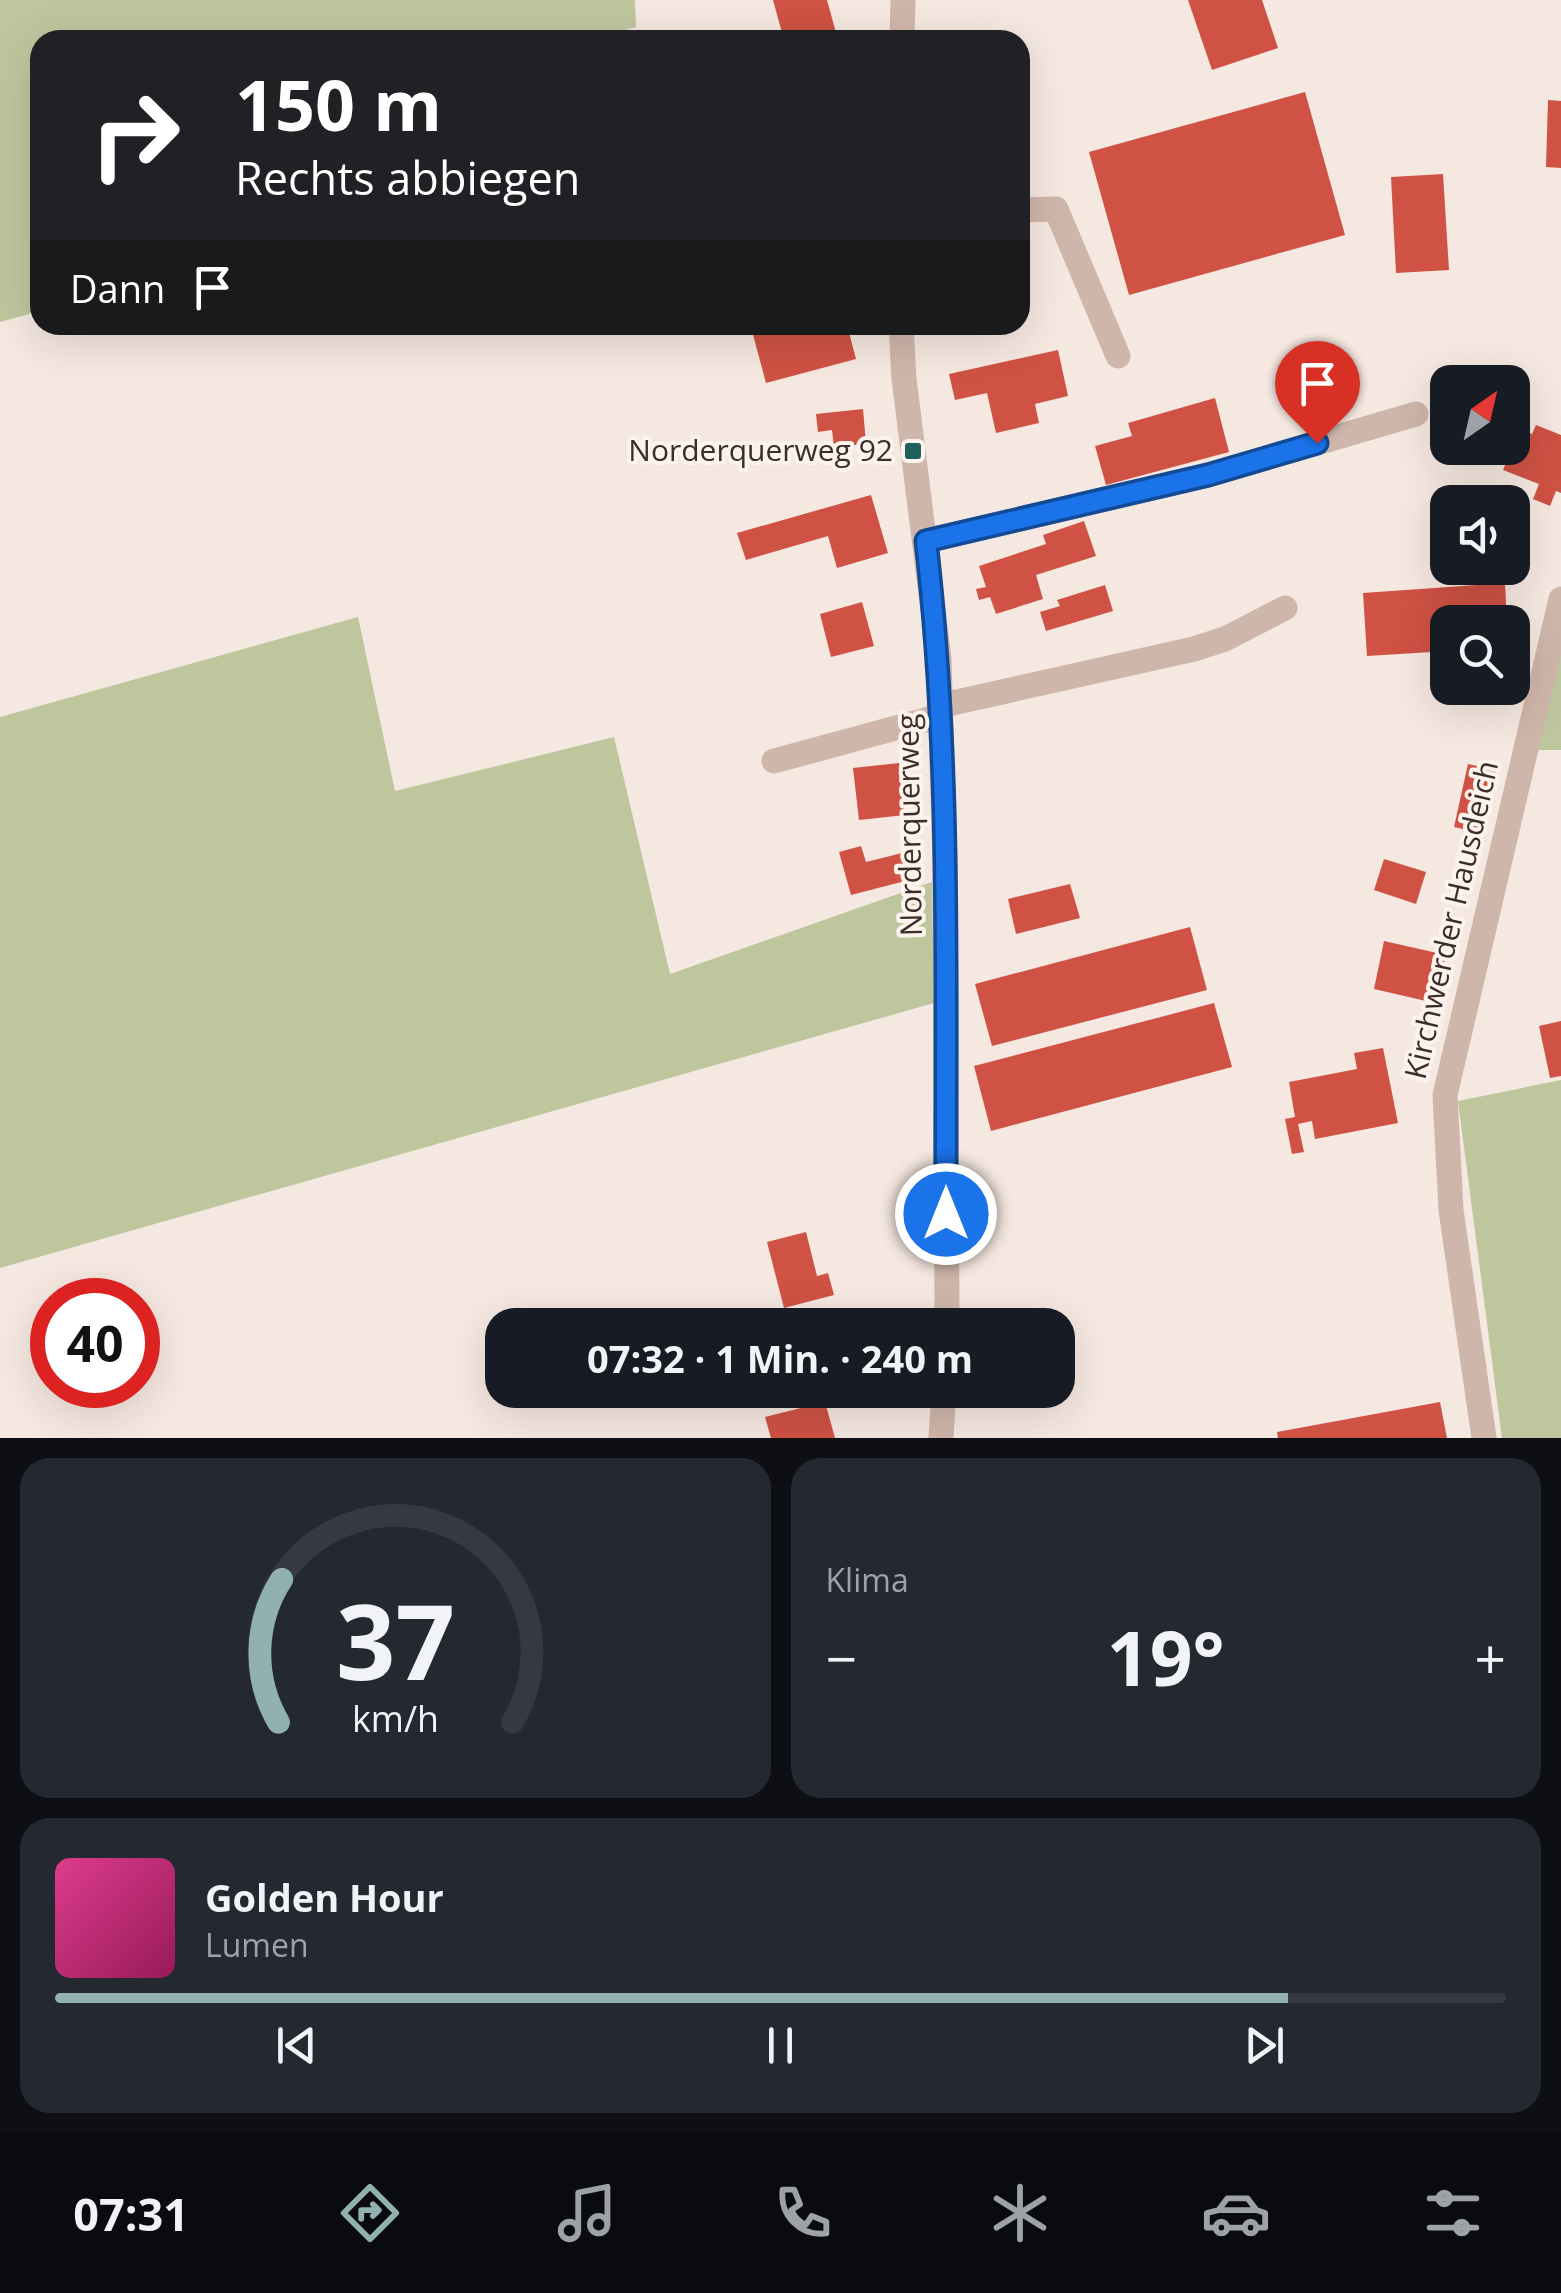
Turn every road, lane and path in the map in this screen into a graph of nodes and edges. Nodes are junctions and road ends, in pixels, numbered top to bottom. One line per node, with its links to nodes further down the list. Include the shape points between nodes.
1 (903, 0): 2 (street)
2 (902, 30)
3 (1030, 210): 5 (street, via 1056,209)
4 (902, 335): 7 (street, Norderquerweg)
5 (1118, 356)
6 (1416, 414): 7 (street, via 1208,475)
7 (926, 541): 10 (street, Norderquerweg)
8 (1561, 599): 15 (street, Kirchwerder Hausdeich, via 1445,1095 1450,1210)
9 (1285, 608): 10 (street, via 1225,639)
10 (940, 711): 11 (street); 12 (street, Norderquerweg)
11 (774, 761)
12 (947, 1308)
13 (943, 1408): 14 (street)
14 (941, 1438)
15 (1484, 1438)

